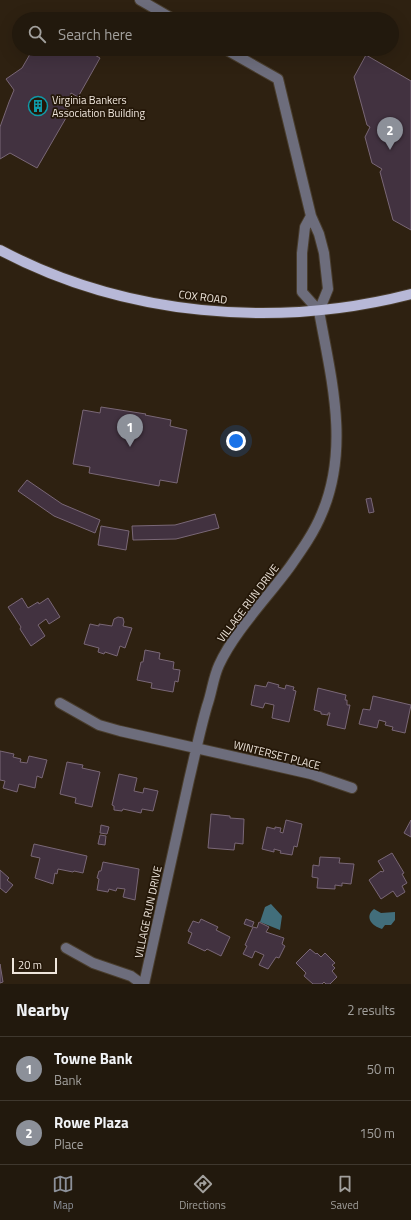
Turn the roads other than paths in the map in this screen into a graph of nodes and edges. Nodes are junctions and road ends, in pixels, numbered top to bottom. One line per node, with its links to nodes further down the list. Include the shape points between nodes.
1 (140, 0): 2 (street)
2 (161, 12)
3 (237, 56): 4 (street, via 278,79)
4 (311, 216): 7 (street, via 324,253 328,289); 7 (street, via 305,227 303,240 302,292)
5 (0, 250): 7 (main road, COX ROAD, via 48,272 93,288 140,300 235,313)
6 (411, 294): 7 (main road, COX ROAD, via 364,305)
7 (320, 311): 9 (street, VILLAGE RUN DRIVE, via 336,405 338,446 331,486 312,534 225,654 214,679)
8 (60, 703): 9 (street, WINTERSET PLACE, via 99,725)
9 (197, 747): 10 (street, WINTERSET PLACE, via 311,774); 12 (street, VILLAGE RUN DRIVE)
10 (352, 788)
11 (66, 948): 12 (street, via 92,963 131,976)
12 (143, 984)

